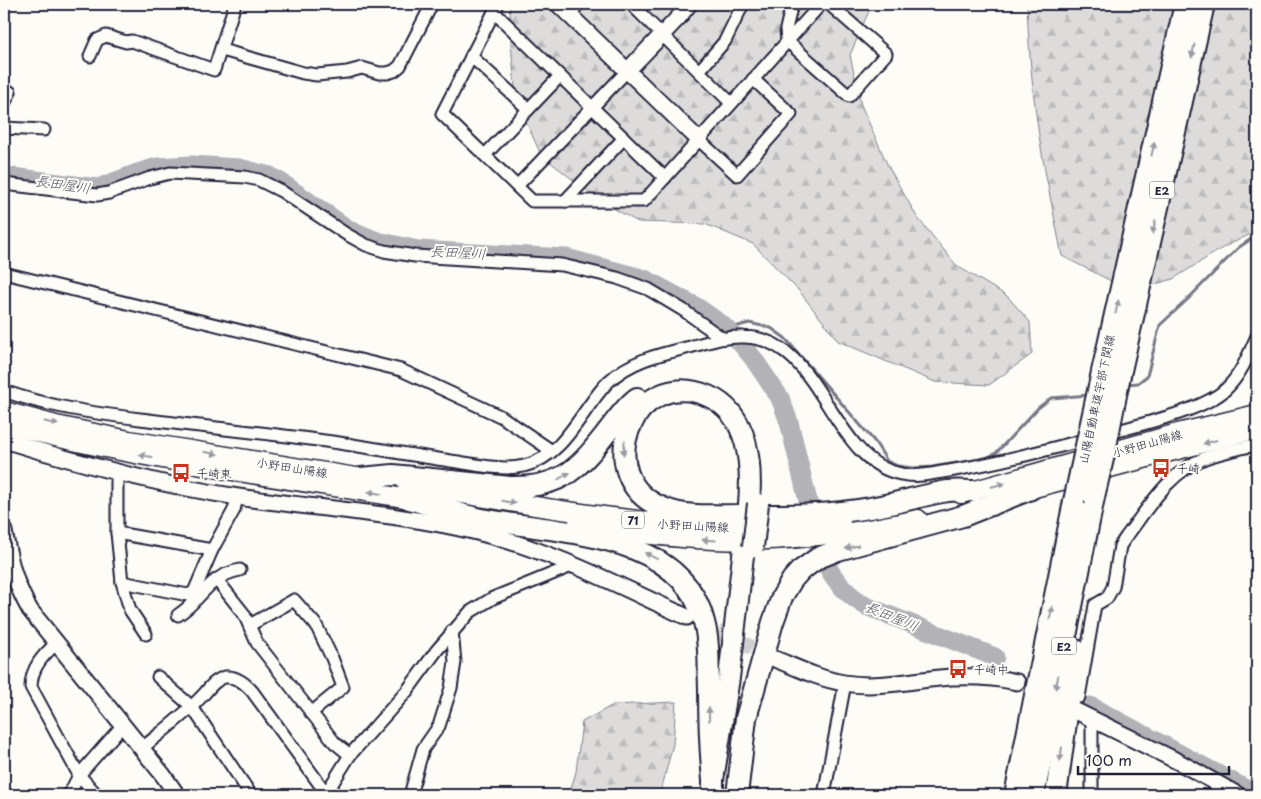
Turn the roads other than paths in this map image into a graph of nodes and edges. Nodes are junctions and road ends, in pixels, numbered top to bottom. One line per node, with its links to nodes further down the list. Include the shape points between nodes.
1 (235, 4): 15 (street)
2 (432, 4): 15 (street, via 400,66 387,73 362,68 330,74 303,73)
3 (631, 4): 13 (street)
4 (689, 4): 13 (street)
5 (744, 4): 19 (street, via 726,41)
6 (792, 4): 14 (street, via 786,29)
7 (821, 4): 14 (street)
8 (829, 4): 14 (street, via 886,54 849,96)
9 (1185, 4): 39 (highway, 山陽自動車道宇部下関線 / E2, one-way to 9)
10 (1204, 4): 39 (highway, 山陽自動車道宇部下関線 / E2, one-way to 39)
11 (569, 7): 18 (street)
12 (496, 8): 17 (street); 20 (street)
13 (662, 35): 18 (street); 19 (street)
14 (787, 41): 21 (street)
15 (222, 50): 16 (street, via 214,70 132,41 106,36 97,40)
16 (90, 56)
17 (472, 56): 26 (street); 31 (street, via 442,114)
18 (627, 71): 25 (street); 30 (street)
19 (699, 71): 23 (street)
20 (560, 76): 25 (street); 26 (street)
21 (753, 79): 23 (street); 30 (street, via 792,114 737,175)
22 (4, 88): 24 (street, via 10,92)
23 (731, 103): 30 (street)
24 (4, 104)
25 (592, 107): 29 (street); 34 (street)
26 (528, 109): 31 (street)
27 (4, 128): 28 (street)
28 (44, 130)
29 (624, 138): 32 (street); 35 (street)
30 (699, 140): 32 (street)
31 (485, 154): 34 (street)
32 (665, 178): 35 (street, via 644,201)
33 (4, 184): 38 (street, via 97,194 170,173 259,180 366,245 415,256 562,265 617,278 648,289)
34 (517, 186): 35 (street, via 532,201)
35 (565, 201)
36 (4, 273): 47 (street, via 401,370 502,417)
37 (1257, 336): 38 (street, via 1232,381 1214,398 1199,405 1064,446 975,467 910,476 886,470 872,461 788,354 762,339 745,336)
38 (722, 338): 47 (street, via 655,356 621,371 594,398 570,433)
39 (1111, 374): 55 (highway, 山陽自動車道宇部下関線 / E2, bridge); 55 (highway, 山陽自動車道宇部下関線 / E2, bridge, via 1106,446)
40 (4, 391): 47 (street, via 90,412 324,441 489,466 523,466)
41 (4, 411): 49 (main road, 小野田山陽線 / 71, one-way to 49, via 129,440)
42 (1257, 414): 52 (main road, 小野田山陽線 / 71, one-way to 42)
43 (4, 424): 50 (main road, 小野田山陽線 / 71, one-way to 43, via 129,453)
44 (1257, 429): 51 (main road, 小野田山陽線 / 71, one-way to 51)
45 (4, 440): 48 (street)
46 (1257, 444): 77 (street, via 1205,458 1173,478 1126,537 1120,546 1113,587 1107,598 1096,605)
47 (552, 451)
48 (117, 472): 53 (street); 59 (street)
49 (361, 478): 52 (main road, 小野田山陽線 / 71, one-way to 52, via 608,517 714,527 844,521); 56 (highway, one-way to 56, via 392,475 510,487 547,484 570,473 582,462 621,414 644,393 672,381 692,381 704,383 727,395 751,426 760,466)
50 (339, 488): 54 (main road, 小野田山陽線 / 71, one-way to 50); 57 (street)
51 (1031, 489): 54 (main road, 小野田山陽線 / 71, one-way to 54, via 886,526 808,537 715,540 642,535); 87 (highway, one-way to 87, via 963,516 825,555 792,580 777,609 746,718)
52 (974, 491): 56 (highway, one-way to 52, via 749,455 740,427 722,404 701,393 682,390 659,396 641,409 631,423 624,444 627,471 636,488 647,499 671,511 719,515 834,513 950,491)
53 (237, 497): 57 (street); 61 (street, via 234,510)
54 (409, 499): 85 (highway, one-way to 54, via 707,634 700,607 678,576 649,555 609,540 480,519)
55 (1089, 499): 78 (highway, 山陽自動車道宇部下関線 / E2, one-way to 55); 96 (highway, 山陽自動車道宇部下関線 / E2, one-way to 96); 97 (highway, one-way to 97, via 1075,656)
56 (753, 505): 60 (highway, bridge)
57 (336, 510): 62 (street, via 477,532)
58 (4, 531): 71 (street, via 12,572 21,594)
59 (118, 534): 61 (street); 65 (street)
60 (749, 547): 85 (highway); 87 (highway, via 734,704)
61 (212, 550): 65 (street, via 194,592 188,595)
62 (574, 565): 67 (street); 69 (street, via 492,598 470,612)
63 (240, 570): 64 (street, via 225,573)
64 (217, 580): 66 (street); 68 (street)
65 (122, 582): 70 (street, via 130,610)
66 (178, 615)
67 (687, 618)
68 (250, 625): 79 (street, via 257,642); 79 (street, via 294,600 316,625 343,687)
69 (452, 631): 83 (street, via 407,691); 92 (street, via 455,662 452,688 439,726 423,749)
70 (146, 634)
71 (57, 644): 81 (street); 84 (street, via 37,665 31,676 31,687)
72 (775, 659): 75 (street)
73 (158, 677): 76 (street)
74 (1017, 682): 75 (street, via 973,676 880,685)
75 (845, 683): 93 (street)
76 (192, 707): 82 (street); 86 (street, via 214,682 224,677 245,683); 91 (street)
77 (1076, 711): 80 (street)
78 (1031, 712): 94 (highway); 95 (highway, 山陽自動車道宇部下関線 / E2)
79 (311, 713): 83 (street, via 335,743)
80 (1092, 718): 98 (street); 99 (street)
81 (122, 726): 82 (street); 84 (street)
82 (142, 749): 90 (street)
83 (350, 755): 86 (street)
84 (79, 775): 88 (street); 89 (street)
85 (713, 788)
86 (326, 794)
87 (737, 794)
88 (69, 795)
89 (98, 795)
90 (177, 795)
91 (252, 795)
92 (410, 795)
93 (824, 795)
94 (1007, 795)
95 (1015, 795)
96 (1034, 795)
97 (1056, 795)
98 (1092, 795)
99 (1238, 795)

